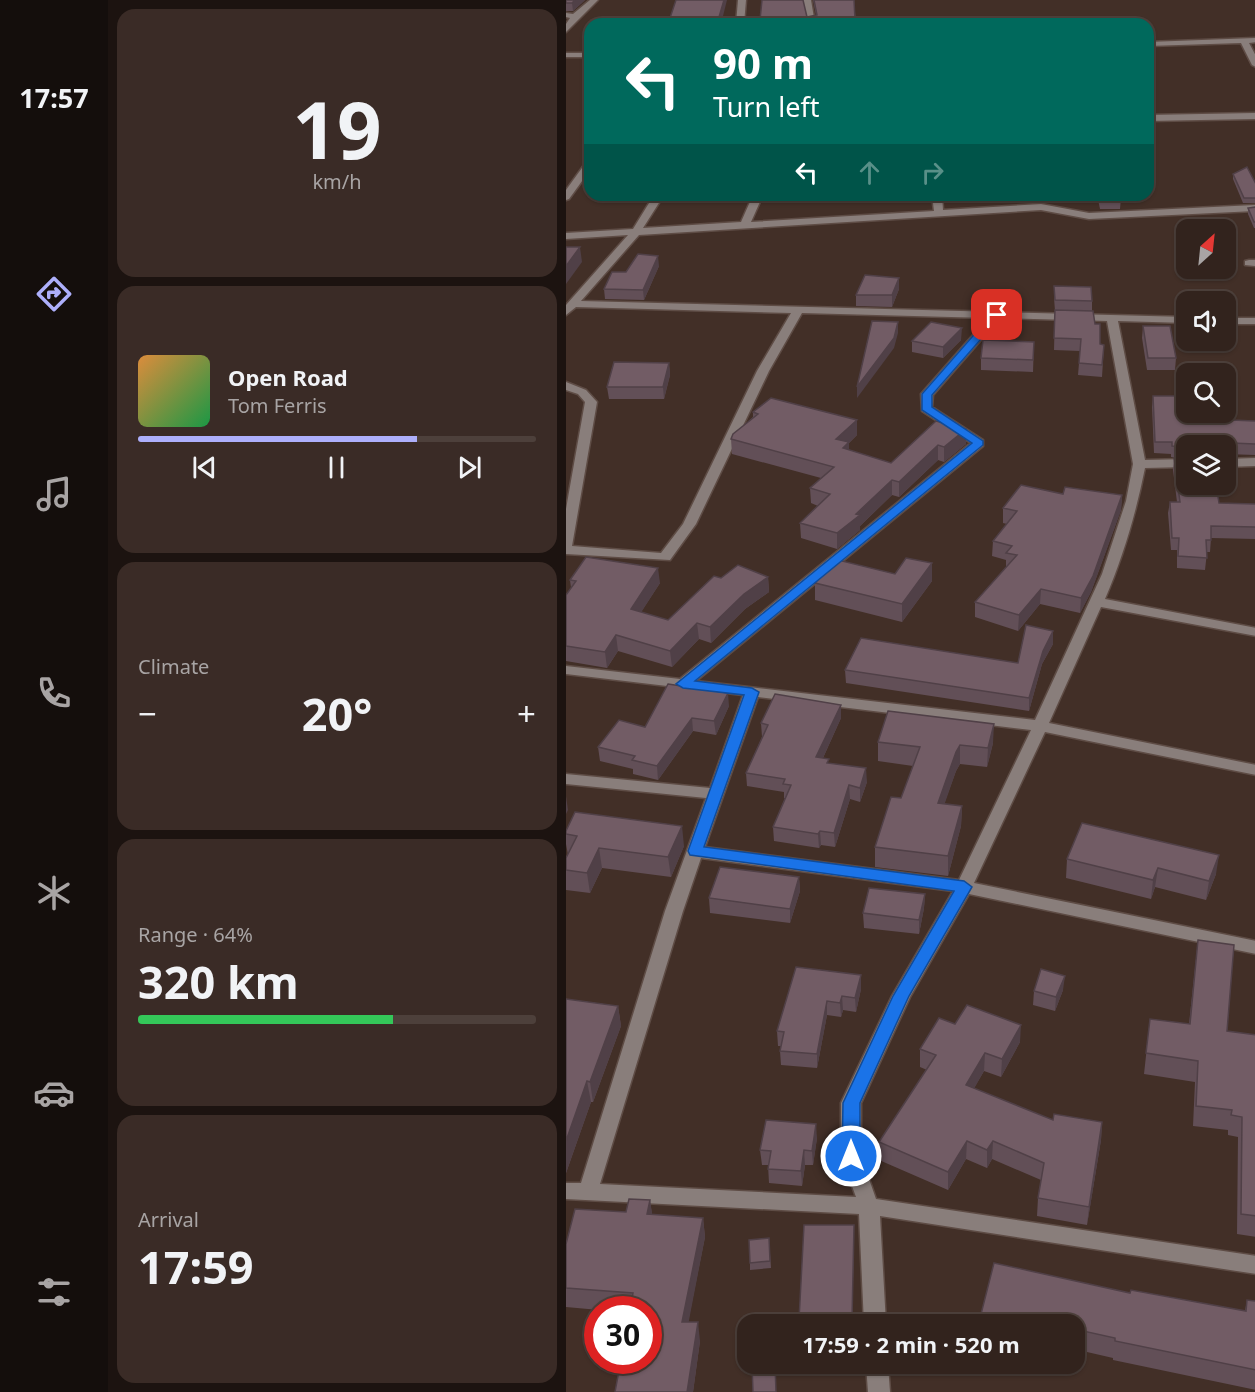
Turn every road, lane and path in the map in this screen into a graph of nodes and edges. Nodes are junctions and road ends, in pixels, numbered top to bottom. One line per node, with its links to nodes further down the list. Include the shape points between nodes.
1 (594, 0): 5 (street)
2 (742, 0): 6 (street)
3 (807, 0): 7 (street)
4 (566, 15): 5 (street)
5 (575, 17): 8 (street)
6 (740, 18)
7 (810, 18)
8 (566, 30)
9 (1256, 40): 10 (street)
10 (1244, 41): 11 (street); 14 (street)
11 (1154, 44)
12 (584, 54): 13 (street)
13 (566, 55)
14 (1256, 64)
15 (1256, 116): 16 (street)
16 (1154, 118)
17 (584, 172): 18 (street)
18 (566, 197)
19 (655, 201): 25 (street)
20 (755, 201): 24 (street)
21 (938, 201): 23 (street)
22 (1256, 208): 23 (street, via 1089,216 1041,207)
23 (939, 215): 24 (street)
24 (744, 227): 25 (street)
25 (635, 233): 26 (street); 27 (street)
26 (566, 236)
27 (569, 308): 28 (street)
28 (798, 311): 29 (street); 39 (street, via 763,371 689,524 665,557)
29 (997, 315): 30 (street); 43 (street, via 927,394 926,408 979,443)
30 (1112, 319): 31 (street); 38 (street)
31 (1176, 320)
32 (1236, 321): 33 (street)
33 (1256, 321)
34 (566, 386): 39 (street, via 582,392 591,402)
35 (1256, 462): 37 (street)
36 (1176, 463): 38 (street)
37 (1236, 463)
38 (1139, 464): 40 (street, via 1132,501)
39 (566, 548)
40 (1097, 602): 41 (street); 45 (street)
41 (1256, 632)
42 (566, 670): 43 (street)
43 (683, 684): 44 (street)
44 (752, 692): 45 (street); 48 (street)
45 (1041, 726): 46 (street); 50 (street)
46 (1256, 770)
47 (566, 779): 48 (street)
48 (715, 795): 49 (street)
49 (695, 851): 50 (street); 53 (street)
50 (964, 887): 51 (street); 54 (street, via 901,996 851,1103 851,1156)
51 (1256, 948)
52 (566, 1191): 53 (street)
53 (588, 1192): 54 (street)
54 (869, 1206): 55 (street); 56 (street)
55 (1256, 1265)
56 (874, 1314)
57 (878, 1374): 58 (street)
58 (879, 1392)

